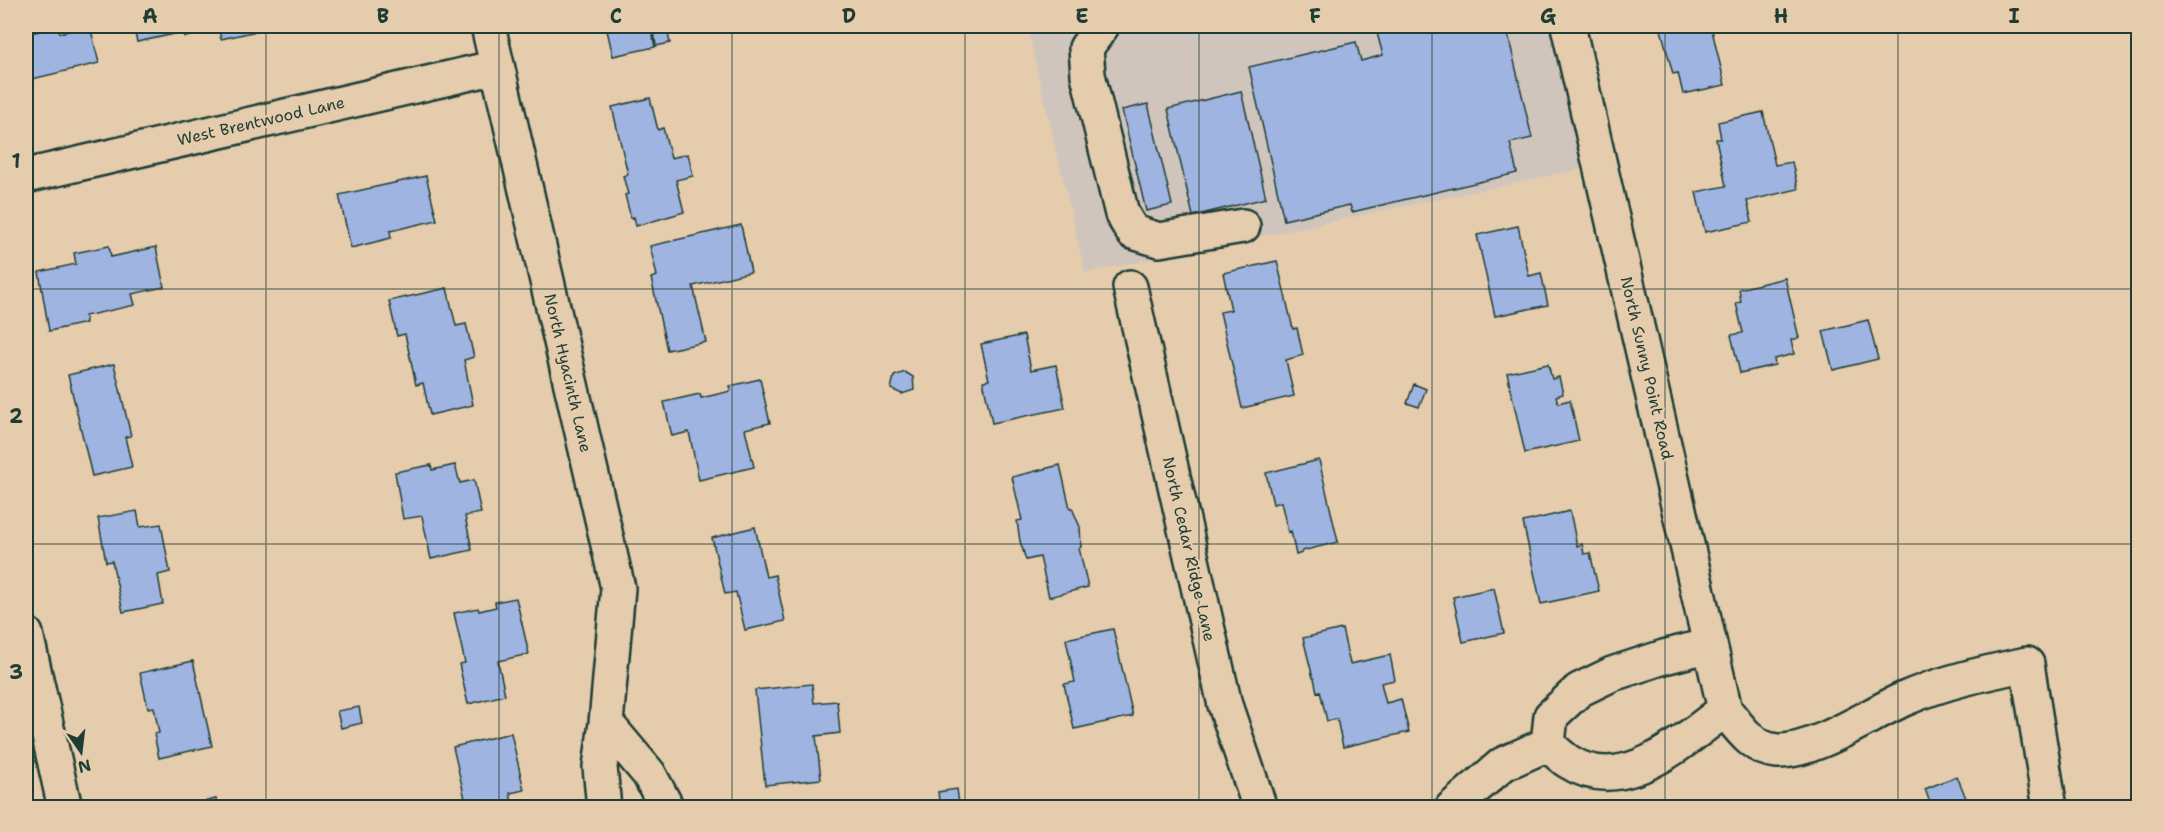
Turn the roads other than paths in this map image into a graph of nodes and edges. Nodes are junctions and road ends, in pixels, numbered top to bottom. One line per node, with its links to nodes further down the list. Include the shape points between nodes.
1 (488, 26): 4 (street, North Hyacinth Lane)
2 (1102, 26): 6 (street, via 1086,48 1088,75 1122,214 1133,232 1159,240)
3 (1568, 26): 9 (street, North Sunny Point Road)
4 (497, 67): 5 (street, West Brentwood Lane); 11 (street, North Hyacinth Lane, via 618,588)
5 (26, 176)
6 (1243, 226)
7 (1130, 287): 16 (street, North Cedar Ridge Lane, via 1225,705)
8 (26, 634): 13 (street)
9 (1710, 645): 10 (street, North Sunny Point Road); 12 (street, via 1612,674 1579,690 1551,716)
10 (1725, 710): 12 (street, via 1657,759 1633,769 1612,773 1585,770 1568,762); 18 (street, via 1752,742 1776,751 1793,749 1948,683 2027,664)
11 (606, 723): 14 (street, North Hyacinth Lane, via 600,767); 15 (street, via 649,774)
12 (1548, 744): 17 (street, via 1503,764)
13 (65, 807)
14 (604, 807)
15 (667, 807)
16 (1260, 807)
17 (1452, 807)
18 (2050, 807)

